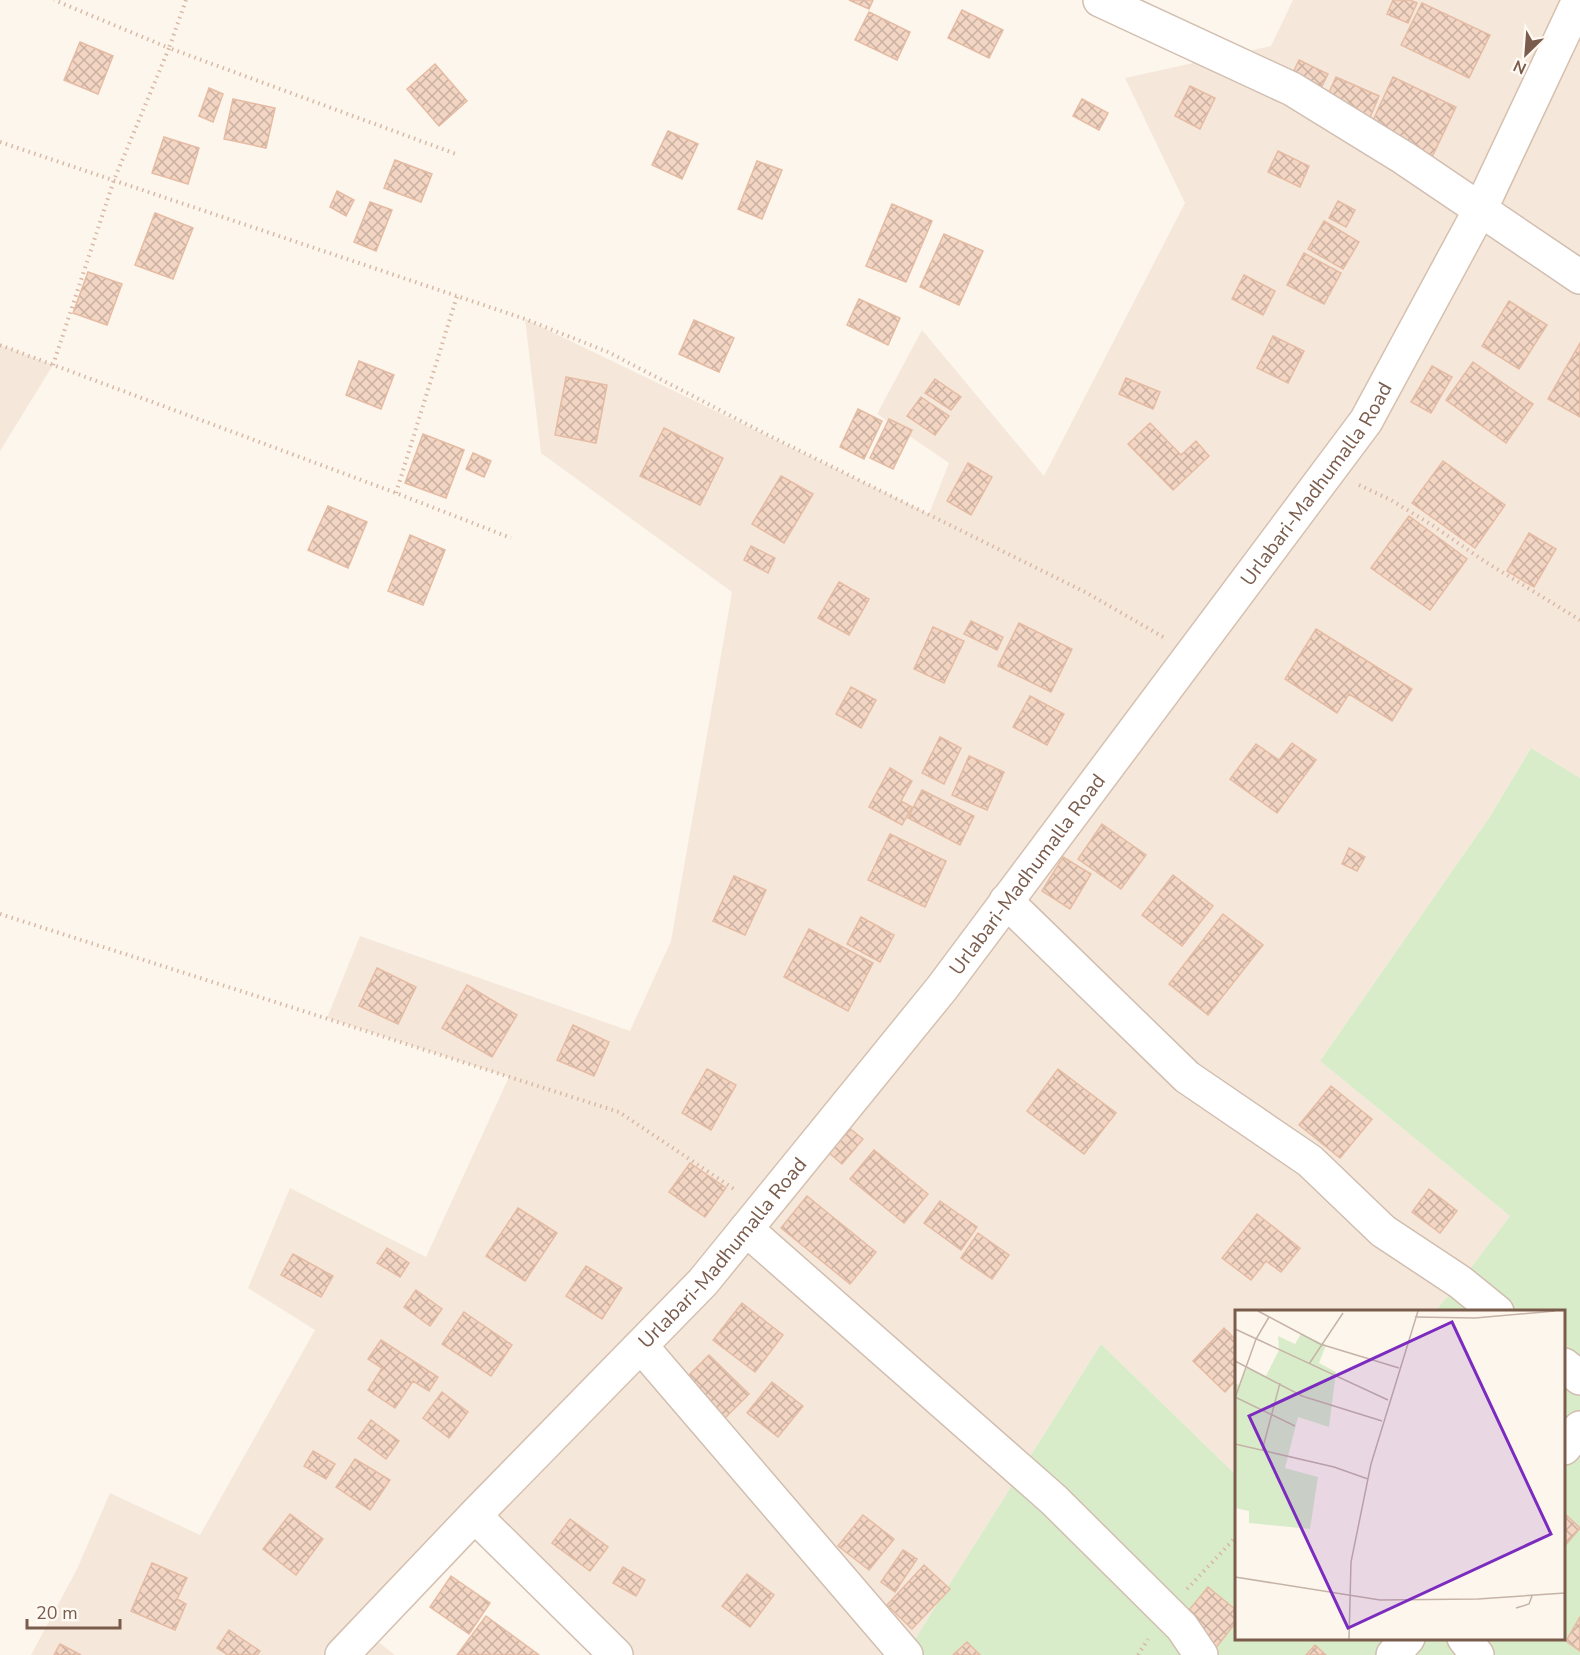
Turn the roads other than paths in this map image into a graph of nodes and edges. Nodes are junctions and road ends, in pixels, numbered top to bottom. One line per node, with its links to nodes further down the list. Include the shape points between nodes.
1 (1100, 0): 3 (street, via 1292,89)
2 (1580, 0): 3 (street, Urlabari-Madhumalla Road)
3 (1480, 210): 4 (street); 5 (street, Urlabari-Madhumalla Road, via 1366,421)
4 (1580, 277)
5 (1006, 901): 6 (street, Urlabari-Madhumalla Road, via 942,988); 7 (street, via 1187,1077 1310,1161 1383,1231)
6 (754, 1219): 8 (street, Urlabari-Madhumalla Road, via 703,1282); 19 (street, via 1054,1500 1182,1627)
7 (1496, 1310)
8 (641, 1346): 13 (street, Urlabari-Madhumalla Road); 18 (street)
9 (1565, 1367): 10 (street)
10 (1580, 1378)
11 (1580, 1428): 12 (street)
12 (1565, 1446)
13 (475, 1515): 16 (street, Urlabari-Madhumalla Road); 17 (street)
14 (1406, 1640): 20 (street)
15 (1466, 1640): 21 (street)
16 (342, 1655)
17 (616, 1655)
18 (906, 1655)
19 (1201, 1655)
20 (1394, 1655)
21 (1478, 1655)

